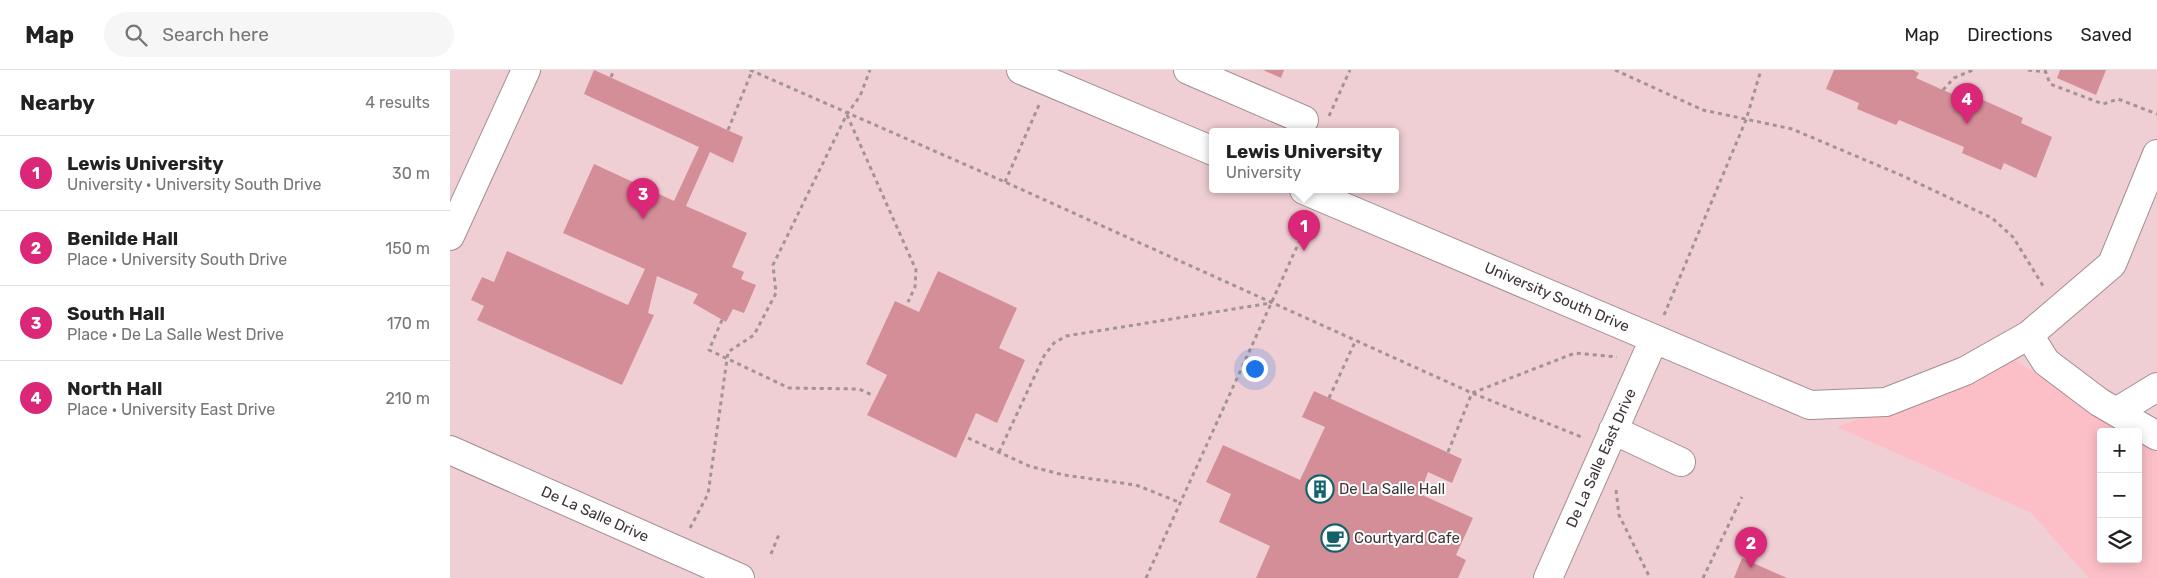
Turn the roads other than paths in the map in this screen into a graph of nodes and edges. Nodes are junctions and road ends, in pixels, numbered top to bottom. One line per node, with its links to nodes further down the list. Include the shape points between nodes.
1 (526, 70): 8 (street)
2 (1021, 70): 5 (street)
3 (1188, 70): 4 (street)
4 (1316, 120)
5 (1209, 149)
6 (2157, 154): 9 (street, via 2112,264)
7 (1302, 200): 10 (street, University South Drive)
8 (450, 236)
9 (2029, 335): 10 (street, University South Drive, via 1965,371 1886,402 1810,405); 12 (street, via 2046,362)
10 (1654, 339): 14 (street, De La Salle East Drive)
11 (2157, 387): 12 (street)
12 (2116, 412): 13 (street)
13 (2157, 436)
14 (1610, 438): 16 (street); 18 (street, De La Salle East Drive)
15 (450, 450): 17 (street, De La Salle Drive)
16 (1681, 462)
17 (740, 578)
18 (1548, 578)

